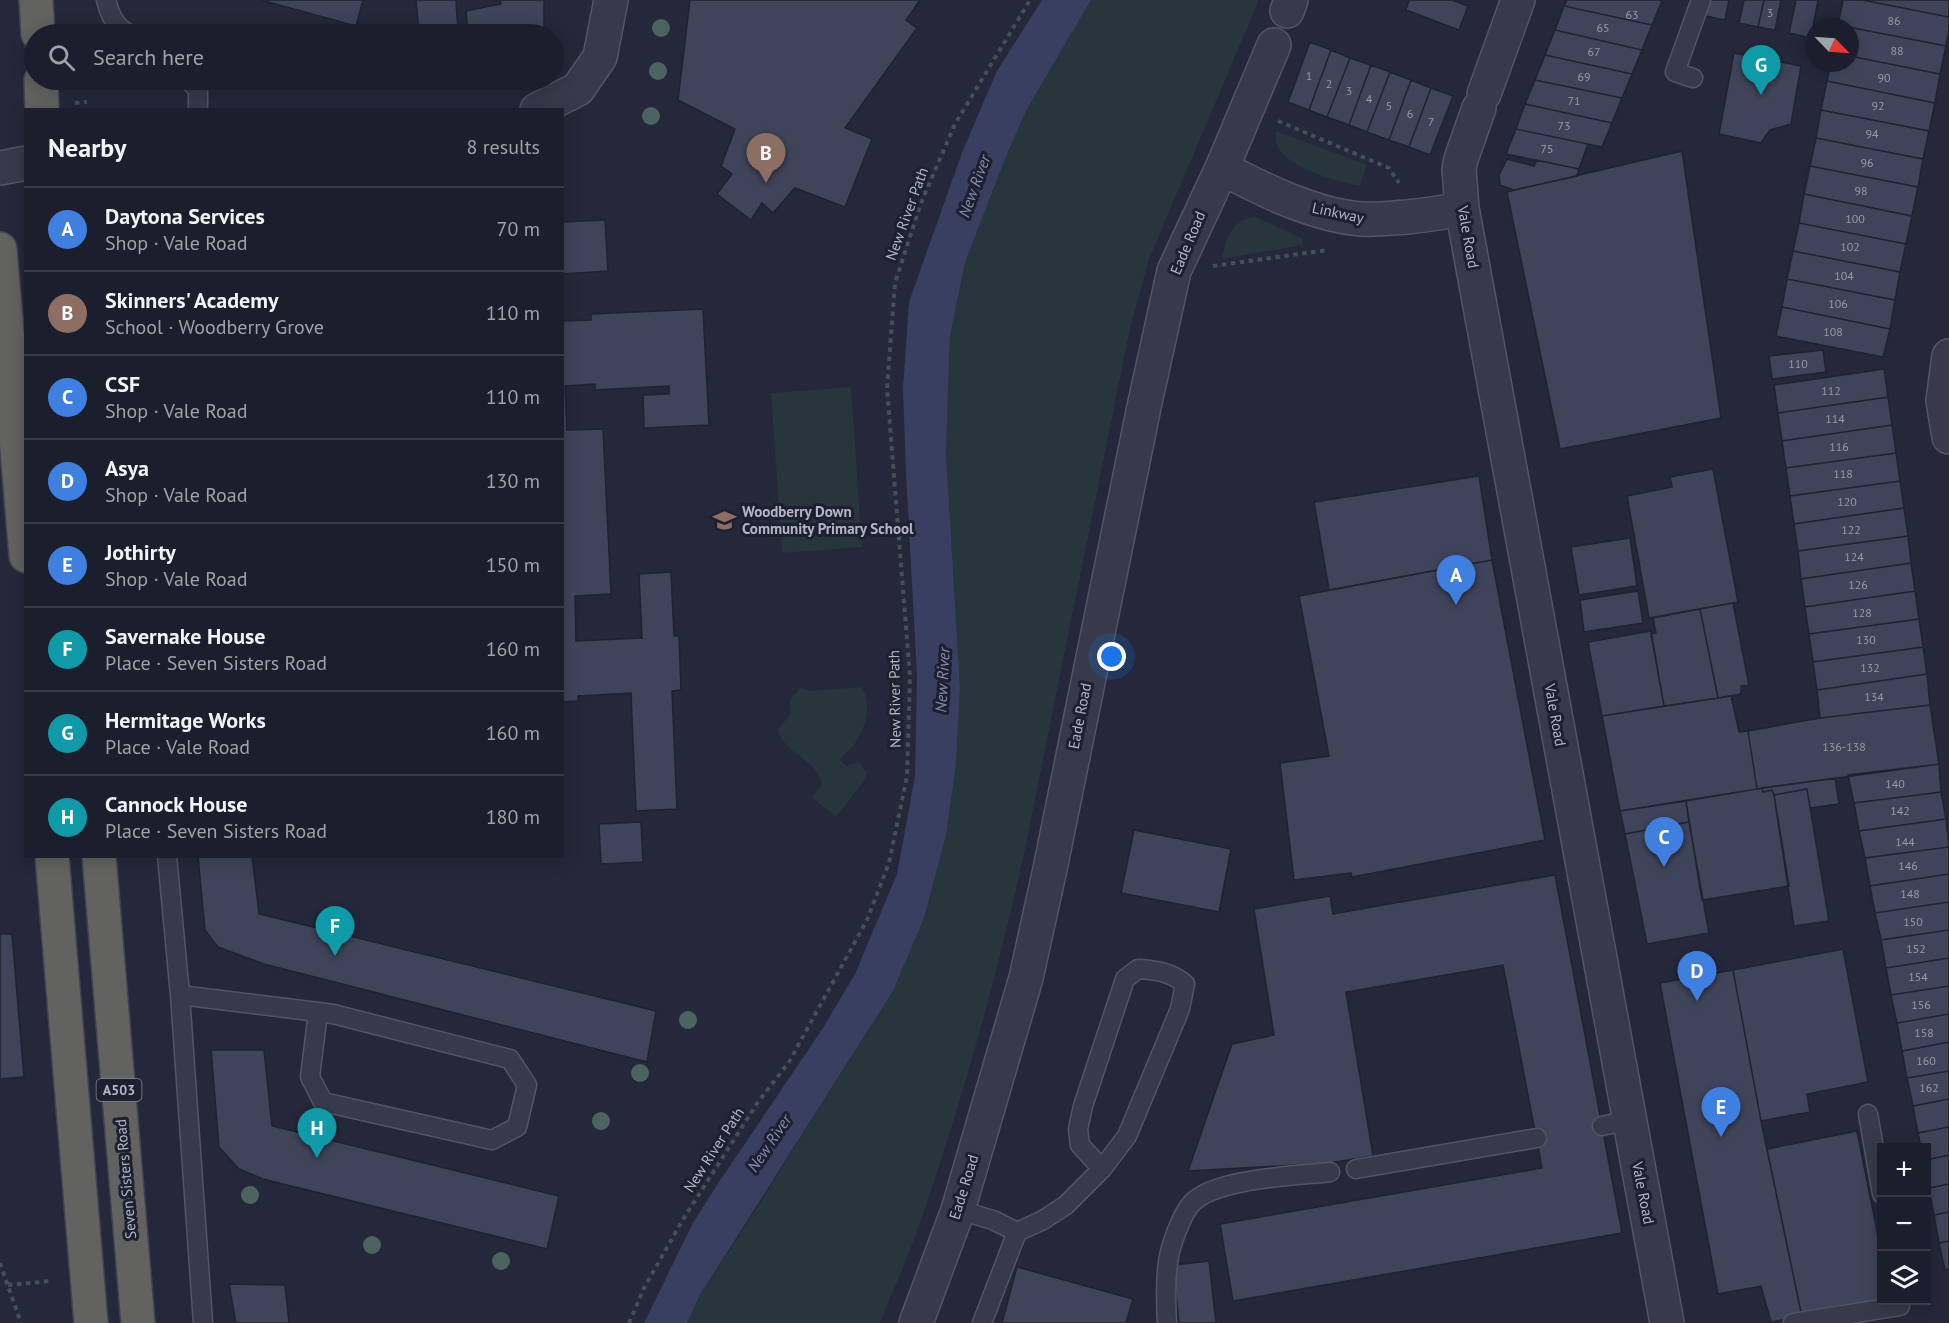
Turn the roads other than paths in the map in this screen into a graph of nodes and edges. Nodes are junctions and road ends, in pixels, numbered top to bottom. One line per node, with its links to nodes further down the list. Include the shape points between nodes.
1 (36, 0): 6 (highway)
2 (106, 0): 7 (lane)
3 (611, 0): 14 (street, via 600,57 578,89)
4 (1518, 0): 18 (street, Vale Road, via 1461,159)
5 (1701, 0): 9 (lane, via 1676,72)
6 (37, 24)
7 (116, 24)
8 (1274, 45): 17 (street, Eade Road)
9 (1693, 78)
10 (41, 90): 12 (highway)
11 (198, 90): 13 (lane)
12 (42, 108)
13 (198, 108)
14 (541, 108)
15 (24, 163): 16 (street)
16 (0, 168)
17 (1222, 168): 18 (street, Linkway, via 1312,209 1339,216 1377,220 1442,214); 34 (street, Eade Road, via 1174,272 1026,978)
18 (1462, 208): 43 (street, Vale Road, via 1616,1123)
19 (0, 249): 22 (highway)
20 (1949, 356): 21 (street, via 1943,401)
21 (1949, 437)
22 (24, 532)
23 (52, 858): 37 (highway)
24 (99, 858): 38 (highway, Seven Sisters Road / A503)
25 (167, 858): 26 (lane)
26 (180, 994): 27 (lane); 39 (lane)
27 (318, 1012): 27 (lane, via 510,1059 527,1085 517,1127 492,1140 323,1102 310,1077)
28 (1868, 1114): 32 (lane)
29 (1537, 1138): 31 (lane)
30 (1102, 1169): 30 (lane, via 1127,1136 1180,1009 1185,984 1159,970 1138,969 1125,979 1083,1106 1078,1128 1080,1144); 35 (lane, via 1066,1205)
31 (1356, 1169)
32 (1877, 1169)
33 (1330, 1172): 42 (lane, via 1243,1182 1210,1192 1192,1203 1168,1261)
34 (958, 1210): 35 (lane); 40 (street, Eade Road)
35 (1017, 1232): 41 (lane)
36 (1900, 1305): 44 (lane)
37 (91, 1323)
38 (138, 1323)
39 (203, 1323)
40 (916, 1323)
41 (982, 1323)
42 (1167, 1323)
43 (1667, 1323)
44 (1793, 1323)

